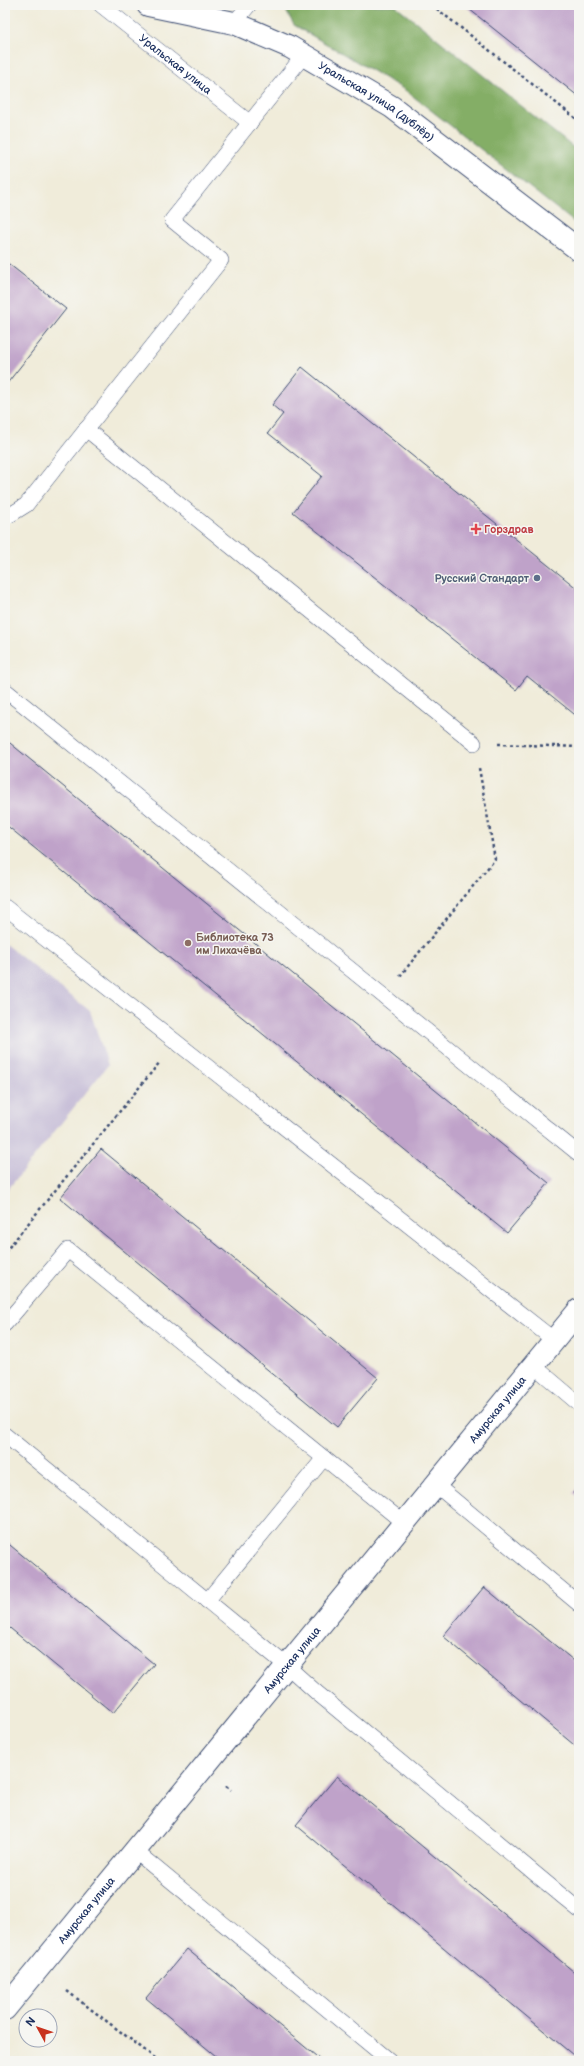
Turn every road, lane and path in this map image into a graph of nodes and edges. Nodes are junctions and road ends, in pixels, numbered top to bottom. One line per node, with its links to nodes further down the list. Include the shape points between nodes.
1 (101, 5): 8 (lane, Уральская улица)
2 (148, 5): 5 (street, Уральская улица (дублёр))
3 (248, 5): 5 (lane)
4 (432, 5): 7 (path)
5 (234, 23): 6 (street, Уральская улица (дублёр))
6 (304, 55): 8 (lane); 9 (street, Уральская улица (дублёр), via 392,107)
7 (579, 121)
8 (250, 123): 10 (lane, via 172,220 221,260)
9 (579, 250)
10 (86, 429): 11 (lane, via 26,505 10,515); 13 (lane)
11 (5, 515)
12 (5, 690): 16 (lane)
13 (474, 743): 14 (path); 16 (path, via 495,859)
14 (579, 747)
15 (5, 907): 17 (lane)
16 (383, 997): 18 (lane)
17 (177, 1042): 19 (path); 22 (lane)
18 (579, 1154)
19 (5, 1252)
20 (579, 1310): 22 (street, Амурская улица)
21 (5, 1324): 26 (lane, via 68,1250)
22 (554, 1340): 23 (street, Амурская улица)
23 (533, 1365): 24 (lane); 27 (street, Амурская улица)
24 (579, 1404)
25 (5, 1435): 29 (lane)
26 (324, 1458): 28 (lane); 29 (lane)
27 (436, 1485): 28 (street, Амурская улица); 30 (lane)
28 (404, 1524): 31 (street, Амурская улица)
29 (208, 1601): 31 (lane)
30 (579, 1604)
31 (287, 1666): 32 (street, Амурская улица); 33 (lane)
32 (135, 1851): 35 (street, Амурская улица); 37 (lane)
33 (579, 1910)
34 (67, 1991): 36 (path)
35 (5, 2010)
36 (159, 2061)
37 (390, 2061)

